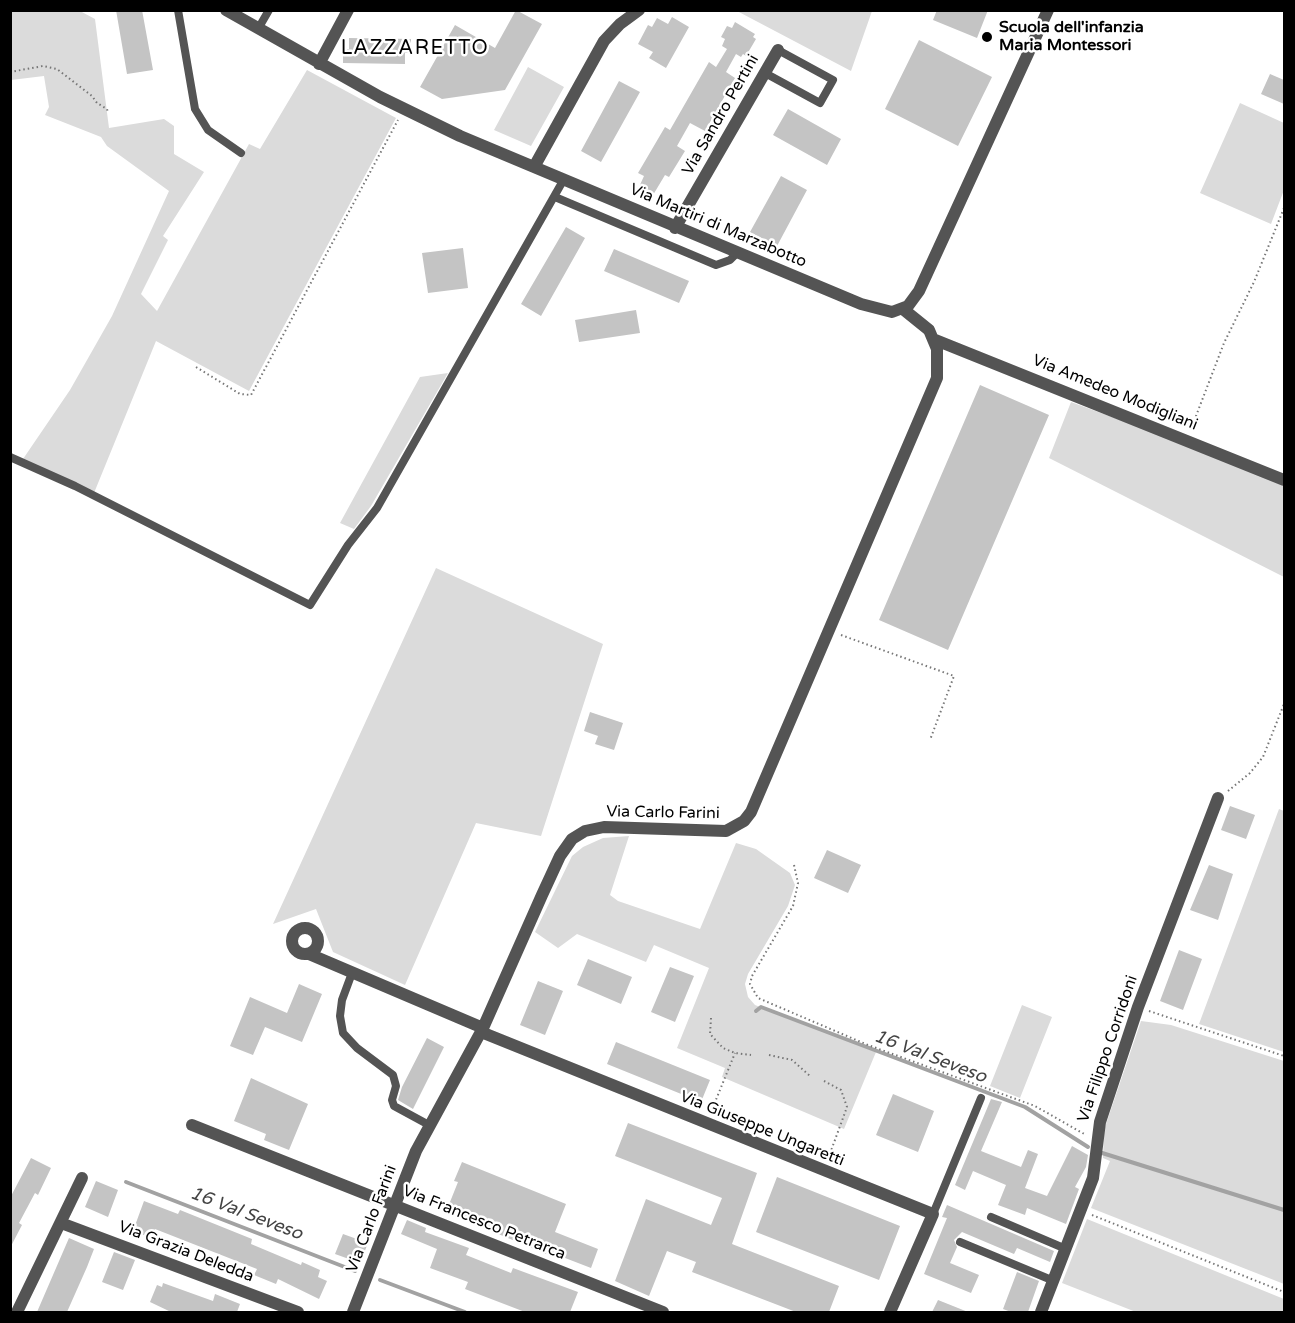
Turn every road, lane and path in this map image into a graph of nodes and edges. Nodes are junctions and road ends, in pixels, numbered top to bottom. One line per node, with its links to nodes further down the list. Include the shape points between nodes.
1 (178, 10): 14 (lane, via 195,109 208,130)
2 (226, 10): 7 (street, Via Martiri di Marzabotto)
3 (268, 10): 7 (lane)
4 (348, 10): 9 (street)
5 (639, 10): 15 (street, via 604,41)
6 (1048, 10): 21 (street, via 919,291)
7 (258, 29): 9 (street, Via Martiri di Marzabotto)
8 (778, 50): 11 (street, Via Sandro Pertini); 11 (lane, via 833,80 820,103)
9 (320, 64): 12 (street, Via Martiri di Marzabotto)
10 (10, 72): 13 (path, via 43,66 57,69)
11 (765, 73): 19 (street, Via Sandro Pertini)
12 (404, 109): 15 (street, Via Martiri di Marzabotto); 23 (path, via 251,395 240,394)
13 (108, 112)
14 (241, 153)
15 (534, 167): 16 (street, Via Martiri di Marzabotto)
16 (564, 179): 17 (lane); 19 (street, Via Martiri di Marzabotto)
17 (555, 197): 20 (lane, via 716,265); 25 (lane, via 377,508 310,605)
18 (1284, 208): 24 (path, via 1224,343)
19 (675, 228): 20 (street, Via Martiri di Marzabotto)
20 (737, 253): 21 (street, Via Martiri di Marzabotto, via 872,308 892,312)
21 (903, 309): 22 (street, Via Carlo Farini, via 922,322)
22 (933, 339): 24 (street, Via Amedeo Modigliani); 27 (street, Via Carlo Farini, via 939,368 933,389)
23 (196, 367)
24 (1187, 440): 26 (street, Via Amedeo Modigliani)
25 (10, 457)
26 (1284, 480)
27 (828, 630): 29 (path, via 954,676); 38 (street, Via Carlo Farini, via 744,821 726,831 604,827 572,839 560,856)
28 (1284, 704): 30 (path, via 1257,766)
29 (930, 740)
30 (1218, 798): 36 (street, Via Filippo Corridoni)
31 (794, 865): 49 (path, via 798,883 793,906 752,976 750,984 758,998 868,1045 1035,1106)
32 (318, 943): 33 (street); 33 (street, via 316,934 309,929 300,929 293,935 296,951); 34 (street, Via Giuseppe Ungaretti)
33 (309, 954): 34 (street, Via Giuseppe Ungaretti)
34 (337, 966): 35 (street, Via Giuseppe Ungaretti)
35 (352, 973): 38 (street, Via Giuseppe Ungaretti); 48 (lane, via 342,1000 344,1033 393,1075 394,1106)
36 (1138, 1007): 42 (path); 49 (street, Via Filippo Corridoni)
37 (711, 1018): 39 (path, via 710,1034 723,1048)
38 (482, 1030): 46 (street, Via Giuseppe Ungaretti); 48 (street, Via Carlo Farini)
39 (735, 1053): 40 (path); 46 (path)
40 (751, 1055)
41 (769, 1055): 43 (path, via 792,1060)
42 (1284, 1056)
43 (810, 1076)
44 (824, 1081): 50 (path, via 841,1090 847,1107)
45 (981, 1098): 54 (lane)
46 (706, 1124): 50 (street, Via Giuseppe Ungaretti)
47 (192, 1125): 52 (street, Via Francesco Petrarca)
48 (429, 1125): 52 (street, Via Carlo Farini)
49 (1096, 1138): 53 (street, Via Filippo Corridoni, via 1094,1173)
50 (823, 1171): 54 (street, Via Giuseppe Ungaretti)
51 (82, 1178): 56 (street)
52 (396, 1205): 63 (street, Via Carlo Farini); 64 (street, Via Francesco Petrarca)
53 (1081, 1210): 58 (street, Via Filippo Corridoni); 60 (path)
54 (933, 1214): 65 (street)
55 (991, 1217): 58 (lane)
56 (61, 1223): 61 (street); 62 (street, Via Grazia Deledda)
57 (960, 1242): 59 (lane)
58 (1066, 1249): 59 (street, Via Filippo Corridoni)
59 (1054, 1281): 66 (street, Via Filippo Corridoni)
60 (1284, 1292)
61 (17, 1312)
62 (298, 1312)
63 (353, 1312)
64 (663, 1312)
65 (890, 1312)
66 (1041, 1312)

